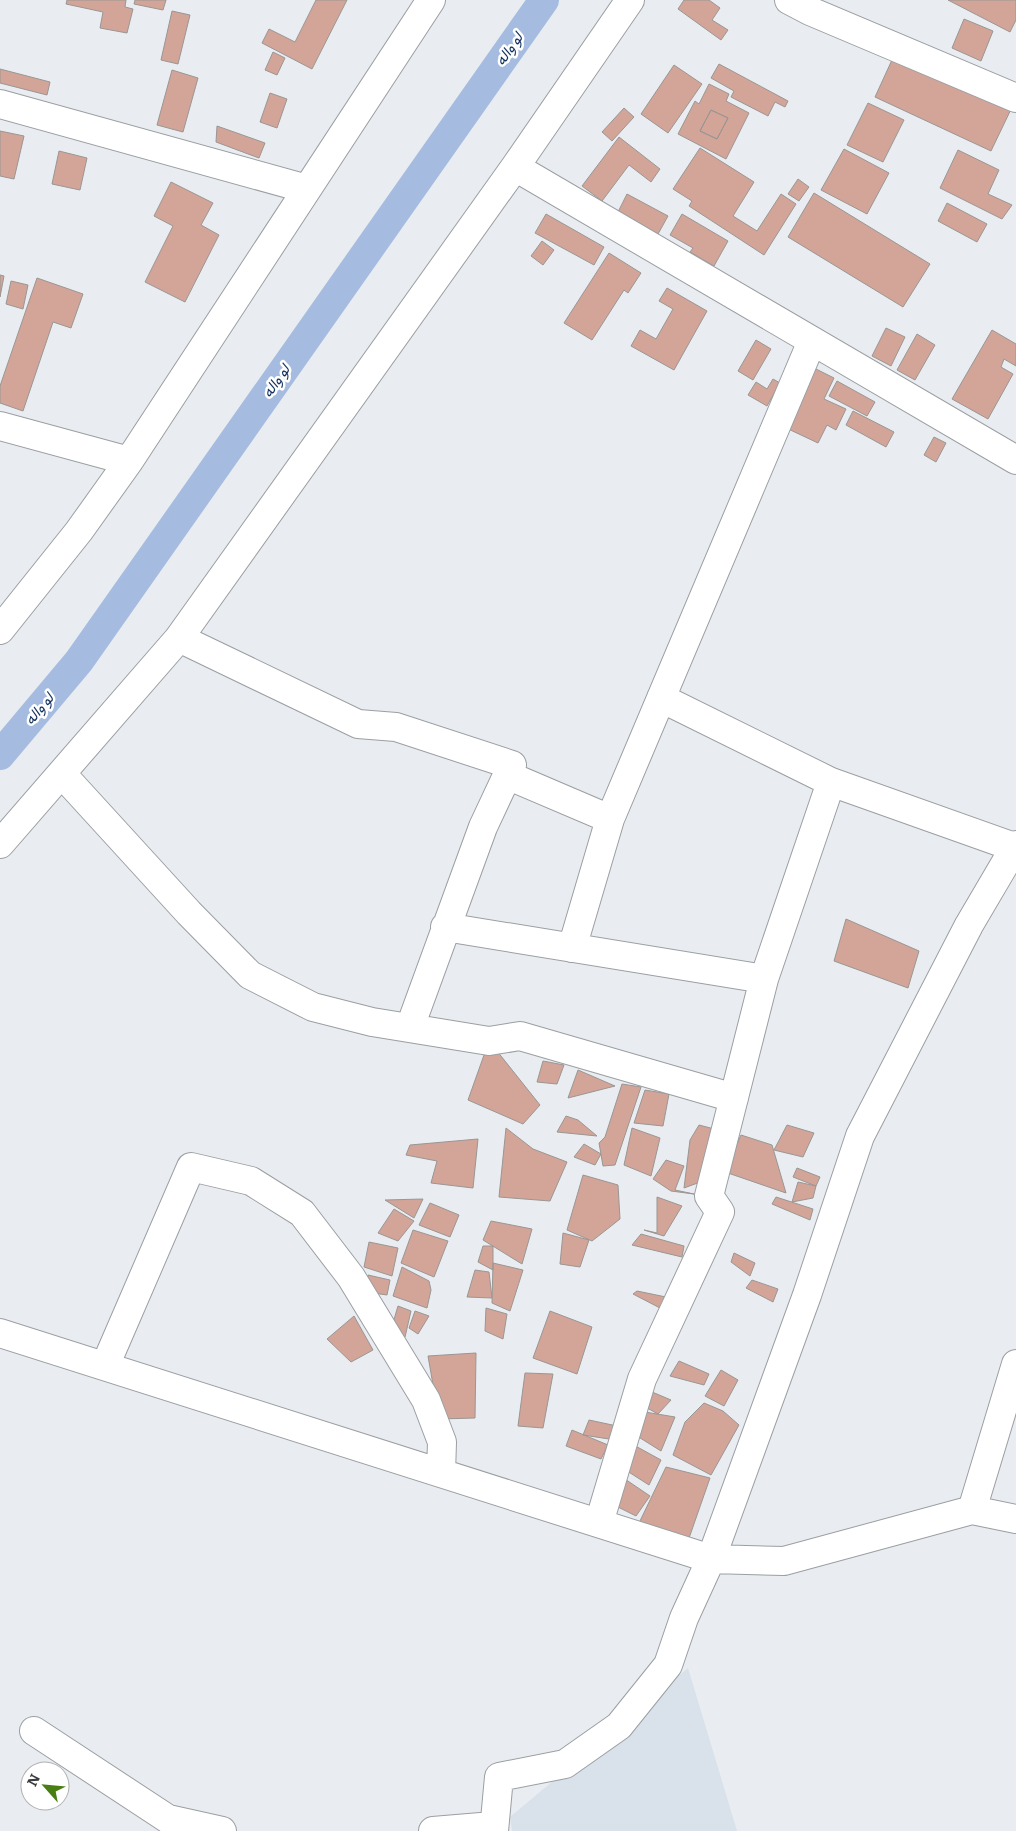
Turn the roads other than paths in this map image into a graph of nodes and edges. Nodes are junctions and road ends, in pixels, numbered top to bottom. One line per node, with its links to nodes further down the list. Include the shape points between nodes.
1 (431, 0): 7 (street)
2 (630, 0): 6 (street)
3 (790, 0): 4 (street)
4 (1016, 98)
5 (0, 104): 7 (street)
6 (516, 167): 8 (street); 13 (street)
7 (307, 189): 11 (street)
8 (812, 341): 10 (street); 14 (street)
9 (0, 426): 11 (street)
10 (1016, 460)
11 (129, 461): 12 (street, via 79,531)
12 (0, 630)
13 (179, 638): 15 (street); 16 (street, via 358,724 396,727 512,764)
14 (661, 698): 17 (street); 18 (street)
15 (62, 774): 19 (street); 24 (street, via 250,975 313,1007 372,1022)
16 (507, 775): 18 (street); 21 (street, via 483,827)
17 (831, 782): 20 (street); 23 (street)
18 (610, 819): 22 (street)
19 (0, 844)
20 (1015, 846): 33 (street, via 969,925 860,1136 807,1295)
21 (445, 927): 22 (street); 24 (street)
22 (572, 948): 23 (street)
23 (764, 979): 25 (street)
24 (410, 1027): 25 (street, via 489,1041 520,1036)
25 (734, 1098): 32 (street, via 709,1196 720,1212 642,1379)
26 (0, 1333): 28 (street)
27 (1016, 1364): 30 (street)
28 (105, 1366): 29 (street); 29 (street, via 192,1167 251,1181 302,1213 351,1277 426,1400 442,1442)
29 (441, 1473): 32 (street)
30 (972, 1510): 31 (street); 33 (street, via 784,1561)
31 (1016, 1519)
32 (599, 1523): 33 (street)
33 (711, 1559): 35 (street, via 684,1618 668,1665 619,1726 566,1764 499,1777)
34 (34, 1731): 36 (street, via 168,1818)
35 (493, 1828): 37 (street)
36 (222, 1831)
37 (433, 1831)

